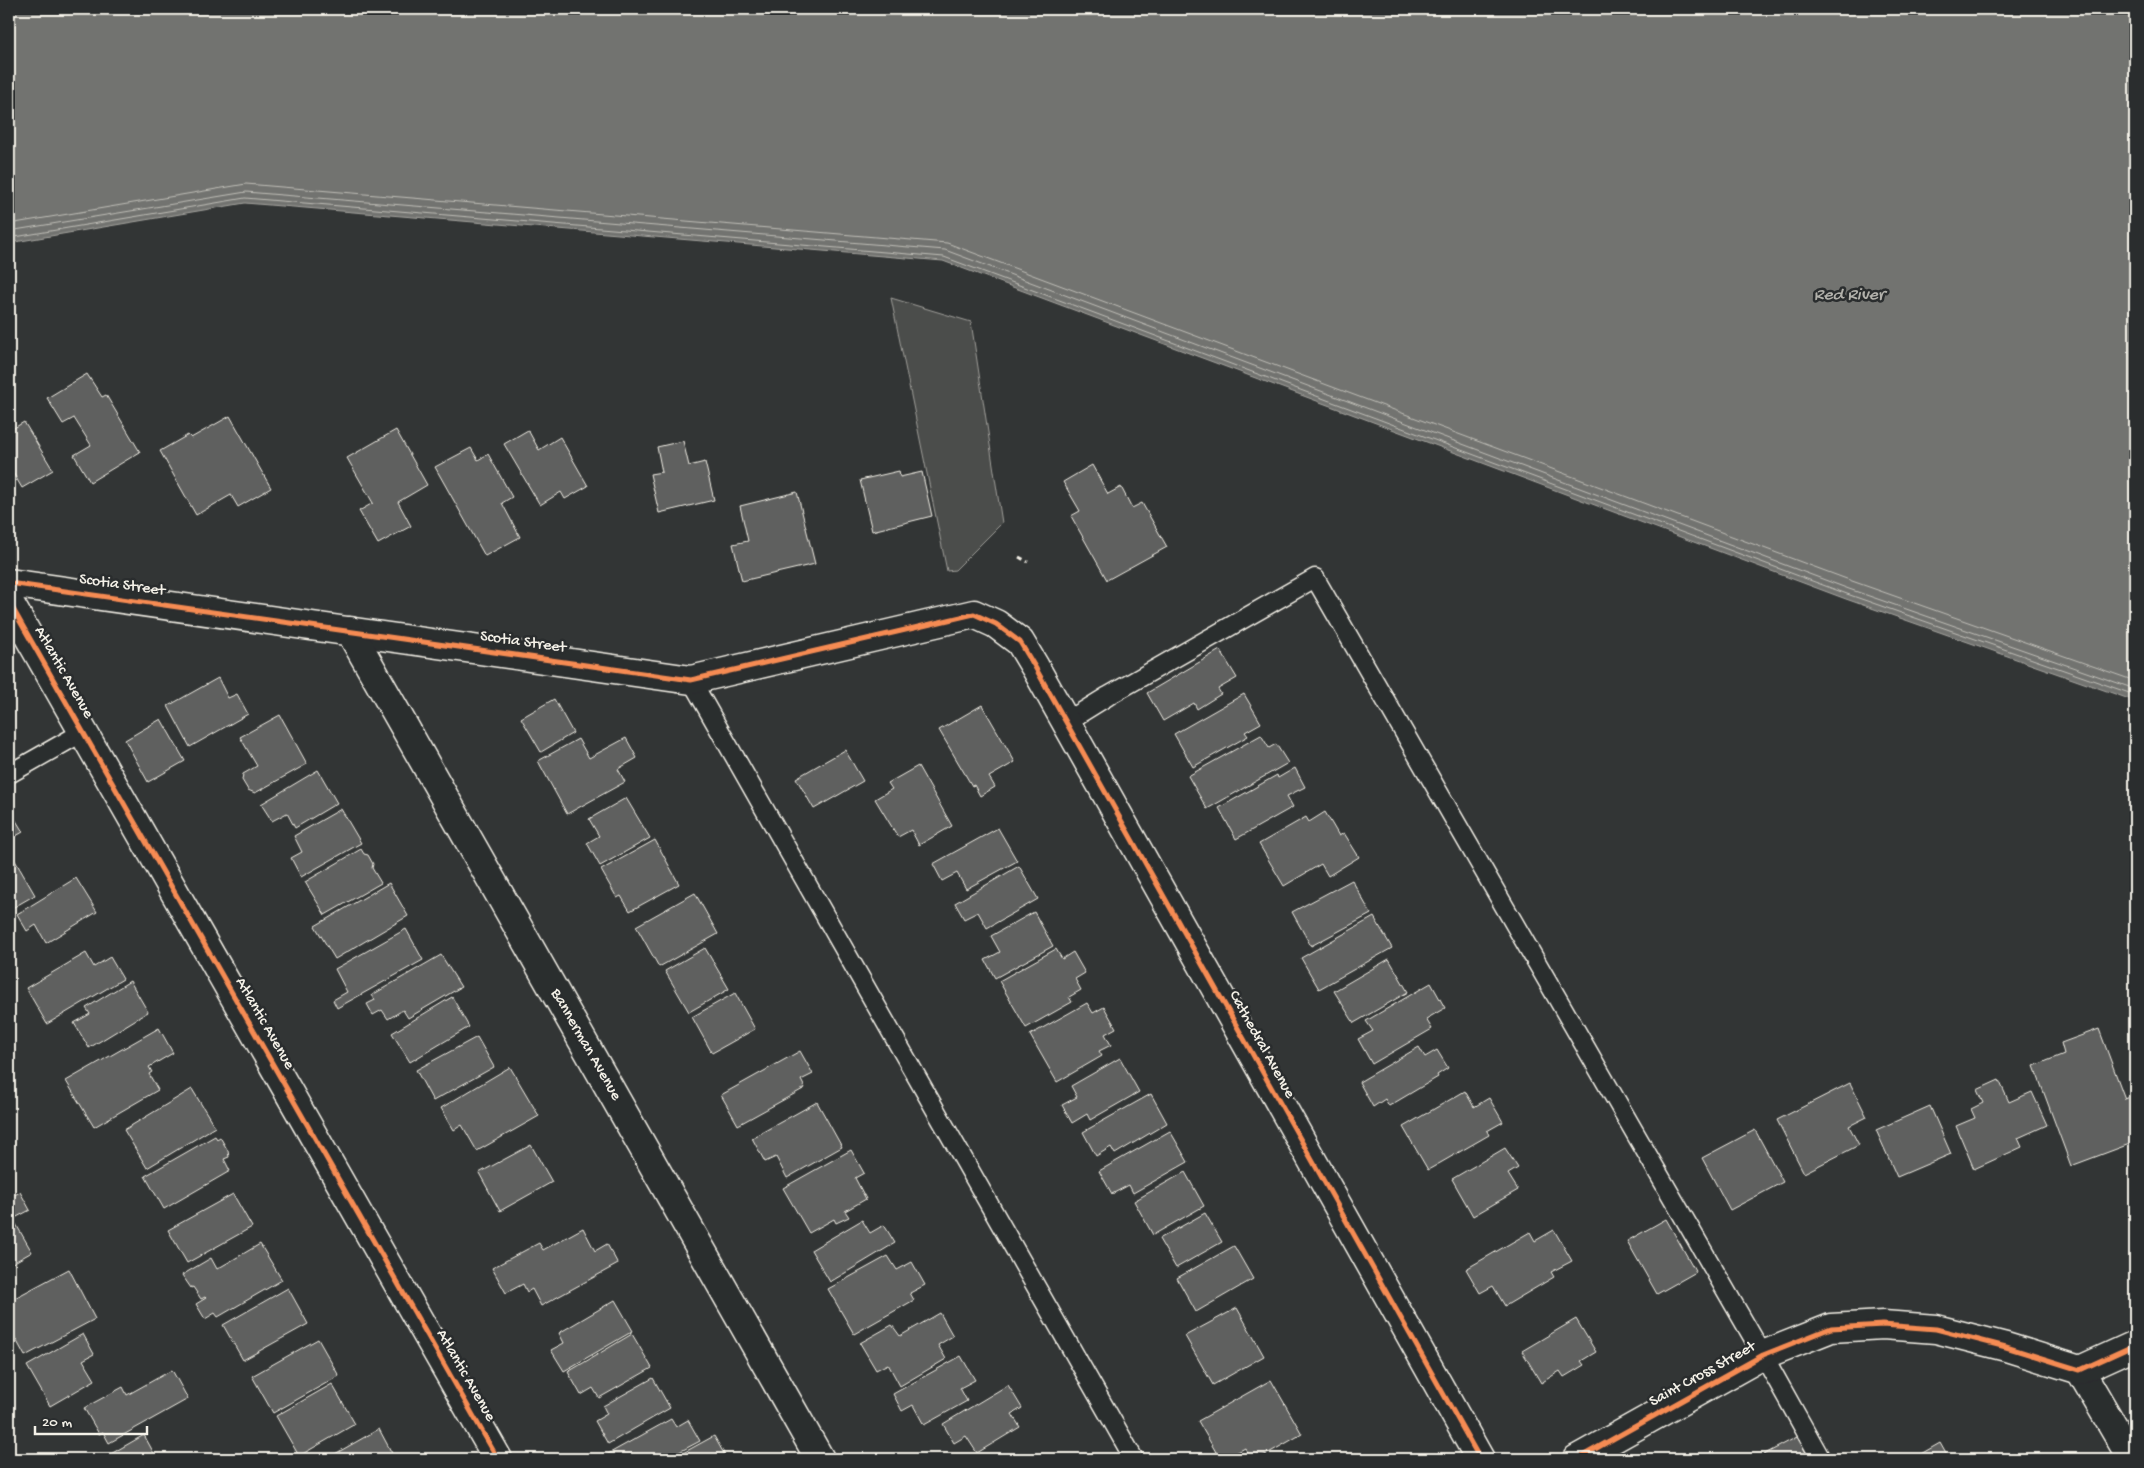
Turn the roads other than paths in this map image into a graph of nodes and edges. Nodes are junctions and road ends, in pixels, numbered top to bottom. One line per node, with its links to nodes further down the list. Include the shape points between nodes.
1 (9, 582): 3 (street, Scotia Street)
2 (9, 602): 7 (street, Atlantic Avenue)
3 (350, 631): 5 (street, Scotia Street); 13 (street, Bannerman Avenue)
4 (1020, 642): 5 (street, Scotia Street, via 996,624 974,614); 6 (street, Cathedral Avenue)
5 (691, 680): 14 (lane)
6 (1066, 722): 10 (lane, via 1315,578); 15 (street, Cathedral Avenue)
7 (83, 732): 8 (lane); 12 (street, Atlantic Avenue)
8 (9, 774)
9 (2135, 1345): 11 (street)
10 (1763, 1355): 11 (street, Saint Cross Street, via 1831,1328 1883,1325 1936,1329); 16 (street, Saint Cross Street); 17 (lane)
11 (2080, 1370): 18 (street)
12 (498, 1459)
13 (820, 1459)
14 (1134, 1459)
15 (1480, 1459)
16 (1576, 1459)
17 (1821, 1459)
18 (2132, 1459)

